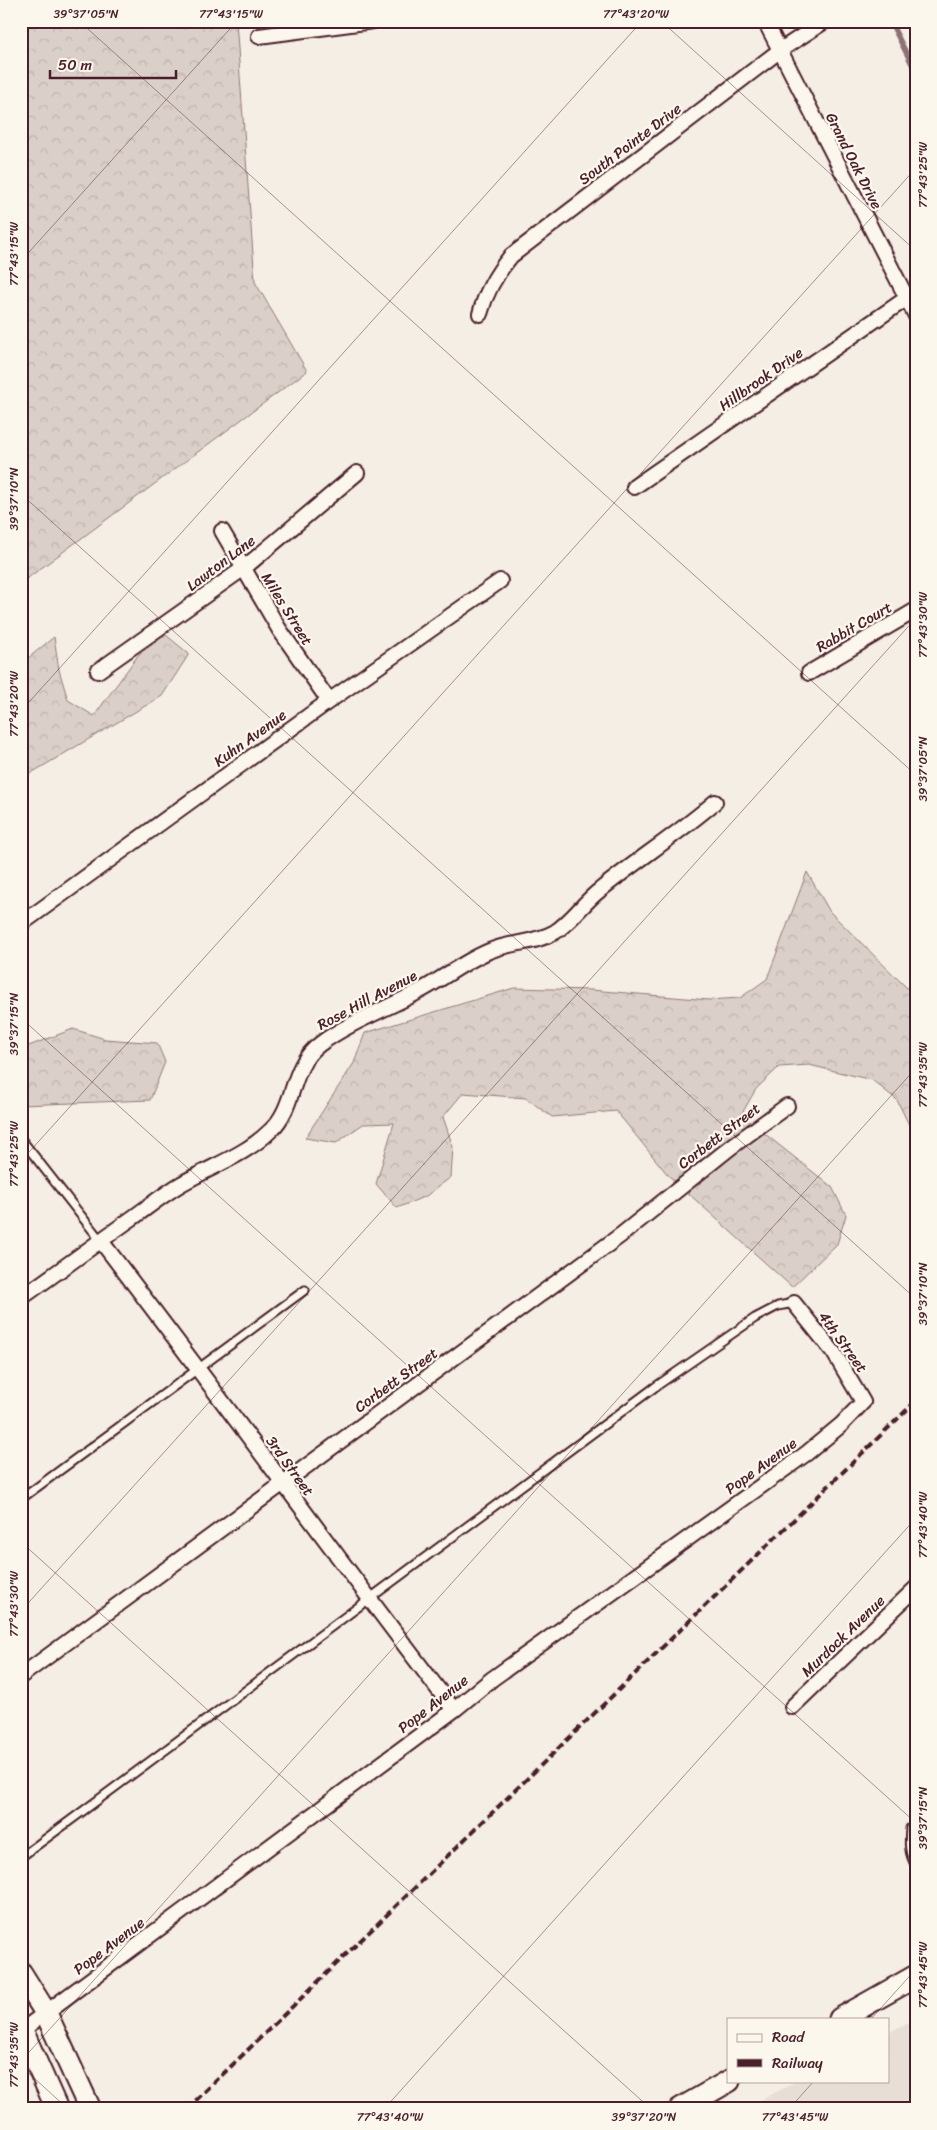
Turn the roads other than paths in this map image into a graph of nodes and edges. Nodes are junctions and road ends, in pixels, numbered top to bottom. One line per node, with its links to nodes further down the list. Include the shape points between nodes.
1 (373, 21): 4 (street)
2 (765, 21): 6 (street, Grand Oak Drive)
3 (824, 21): 6 (street, South Pointe Drive)
4 (352, 23): 5 (street)
5 (259, 36)
6 (779, 51): 7 (street, Grand Oak Drive); 8 (street, South Pointe Drive, via 511,256 485,295)
7 (907, 298): 9 (street, Grand Oak Drive); 11 (street, Hillbrook Drive)
8 (480, 314)
9 (916, 316)
10 (356, 473): 13 (street, Lawton Lane)
11 (634, 487)
12 (222, 531): 13 (street, Miles Street)
13 (244, 568): 16 (street, Lawton Lane); 18 (street, Miles Street, via 279,629)
14 (500, 580): 18 (street, Kuhn Avenue)
15 (916, 610): 17 (street, Rabbit Court)
16 (98, 671)
17 (809, 673)
18 (329, 701): 20 (street, Kuhn Avenue)
19 (715, 802): 23 (street, Rose Hill Avenue, via 594,894 554,932 485,953 318,1045 298,1069 287,1108 272,1130 236,1156 180,1184)
20 (21, 924)
21 (787, 1106): 29 (street, Corbett Street, via 621,1235)
22 (21, 1140): 23 (lane)
23 (100, 1241): 25 (street, Rose Hill Avenue); 27 (street, 3rd Street)
24 (305, 1290): 27 (lane)
25 (21, 1298)
26 (794, 1303): 28 (street, 4th Street, via 834,1353); 32 (lane, via 778,1306 720,1340)
27 (199, 1368): 29 (street, 3rd Street); 30 (lane)
28 (864, 1402): 35 (street, Pope Avenue, via 807,1453 492,1679)
29 (283, 1484): 32 (street, 3rd Street); 33 (street, Corbett Street)
30 (21, 1499)
31 (916, 1588): 34 (street, Murdock Avenue)
32 (369, 1599): 35 (street, 3rd Street); 37 (lane)
33 (21, 1676)
34 (792, 1707)
35 (454, 1710): 41 (street, Pope Avenue)
36 (916, 1824): 38 (lane, via 910,1828 908,1845)
37 (21, 1858)
38 (916, 1866)
39 (21, 1973): 41 (main road)
40 (916, 1976): 42 (main road)
41 (46, 2013): 43 (street, Pope Avenue); 46 (main road)
42 (842, 2018)
43 (22, 2030): 45 (main road)
44 (727, 2082): 47 (main road)
45 (57, 2109)
46 (90, 2109)
47 (680, 2109)

